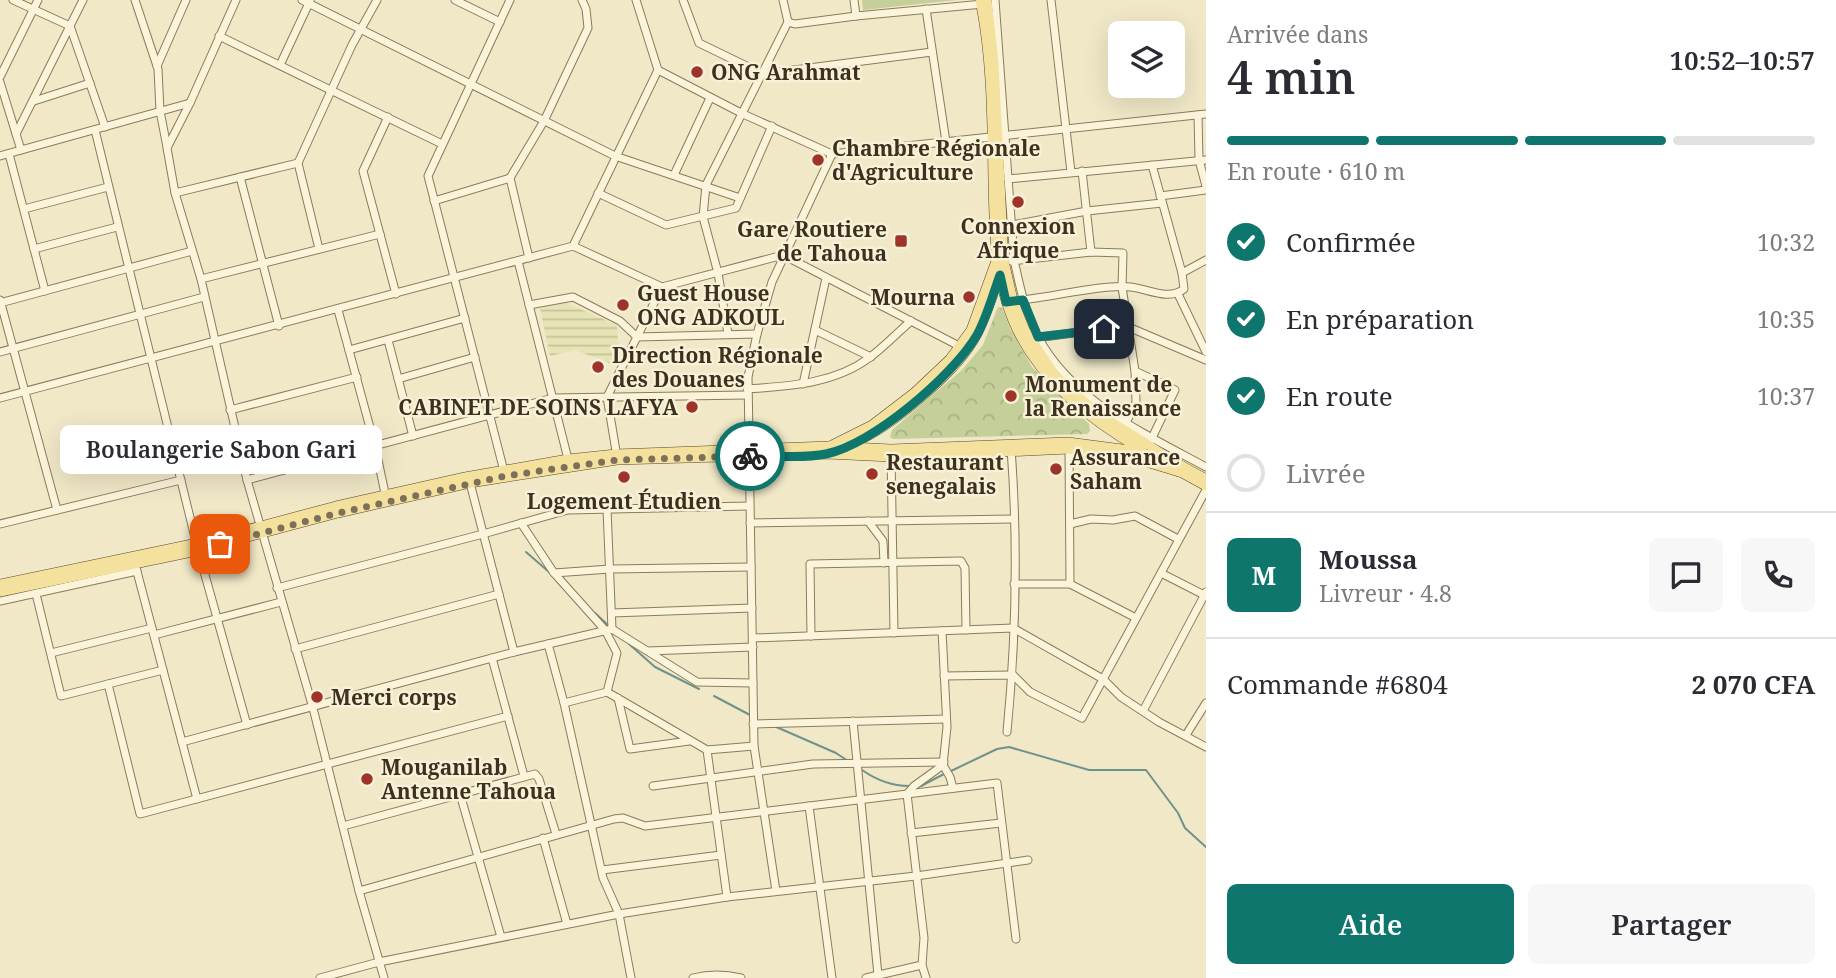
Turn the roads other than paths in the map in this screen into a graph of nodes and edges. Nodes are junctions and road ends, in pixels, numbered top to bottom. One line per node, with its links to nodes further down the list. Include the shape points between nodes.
1 (13, 0): 18 (street)
2 (38, 0): 18 (street)
3 (83, 0): 23 (street)
4 (135, 0): 28 (street)
5 (186, 0): 28 (street)
6 (377, 0): 24 (street)
7 (455, 0): 21 (street)
8 (510, 0): 21 (street)
9 (582, 0): 43 (street, via 588,28)
10 (636, 0): 29 (street)
11 (683, 0): 30 (street, via 699,43)
12 (783, 0): 22 (street)
13 (854, 0): 20 (street)
14 (1051, 0): 47 (street)
15 (233, 1): 25 (street)
16 (307, 1): 24 (street); 27 (street)
17 (986, 2): 19 (street); 49 (main road)
18 (34, 9): 23 (street); 31 (street)
19 (926, 9): 20 (street); 26 (street)
20 (856, 16): 22 (street)
21 (500, 22): 34 (street)
22 (788, 22): 30 (street)
23 (70, 26): 33 (street); 37 (street)
24 (360, 29): 34 (street); 35 (street)
25 (219, 36): 27 (street); 38 (street)
26 (932, 52): 30 (street); 50 (street)
27 (280, 65): 35 (street)
28 (157, 66): 39 (street)
29 (657, 70): 36 (street); 57 (street)
30 (763, 74): 40 (street)
31 (0, 77)
32 (0, 82): 48 (street)
33 (90, 83): 37 (street); 45 (street)
34 (470, 84): 43 (street); 51 (street)
35 (332, 90): 42 (street); 59 (street)
36 (710, 98): 40 (street); 63 (street)
37 (33, 101): 48 (street)
38 (190, 103): 39 (street); 52 (street)
39 (160, 111): 45 (street); 52 (street)
40 (743, 114): 44 (street); 67 (street)
41 (1202, 115): 47 (street); 58 (street)
42 (388, 117): 51 (street); 80 (street, via 363,171)
43 (544, 121): 57 (street); 65 (street)
44 (772, 126): 55 (street); 72 (street)
45 (104, 127): 46 (street)
46 (95, 130): 53 (street); 68 (street)
47 (1065, 130): 49 (street); 62 (street)
48 (16, 134): 53 (street)
49 (999, 136): 50 (street); 66 (main road)
50 (946, 142): 55 (street)
51 (442, 144): 74 (street, via 428,176)
52 (167, 148): 70 (street)
53 (22, 150): 54 (street)
54 (9, 154): 56 (street); 75 (street)
55 (832, 154): 86 (street)
56 (0, 156)
57 (615, 156): 63 (street); 71 (street)
58 (1203, 160): 60 (street); 69 (street)
59 (298, 163): 64 (street); 83 (street)
60 (1153, 164): 61 (street); 73 (street)
61 (1082, 171): 62 (street); 76 (street)
62 (1071, 172): 66 (street)
63 (674, 175): 67 (street)
64 (240, 177): 70 (street); 91 (street)
65 (510, 178): 74 (street); 87 (street)
66 (1001, 179): 78 (street); 88 (main road)
67 (706, 185): 72 (street); 77 (street)
68 (108, 187): 75 (street); 79 (street)
69 (1206, 188): 73 (street)
70 (175, 193): 84 (street)
71 (598, 193): 77 (street, via 666,225); 81 (street)
72 (740, 198): 77 (street, via 736,208)
73 (1161, 200): 76 (street); 94 (street)
74 (434, 201): 96 (street)
75 (24, 209): 82 (street)
76 (1087, 211): 78 (street); 85 (street)
77 (703, 217): 93 (street)
78 (1012, 225): 88 (street)
79 (117, 227): 82 (street); 92 (street)
80 (380, 234): 83 (street); 102 (street)
81 (573, 246): 87 (street); 100 (street)
82 (34, 249): 101 (street)
83 (319, 249): 91 (street)
84 (192, 251): 92 (street); 98 (street)
85 (1091, 252): 88 (street); 99 (street, via 1123,253)
86 (783, 255): 93 (street); 97 (street); 116 (street)
87 (529, 258): 90 (street)
88 (1005, 260): 95 (main road); 105 (main road); 122 (main road)
89 (1206, 260): 94 (street)
90 (518, 261): 96 (street); 107 (street)
91 (262, 264): 98 (street); 112 (street)
92 (127, 269): 101 (street); 109 (street)
93 (718, 273): 100 (street); 115 (street)
94 (1182, 273): 103 (street, via 1184,289)
95 (1000, 275): 105 (main road); 122 (main road, via 978,334)
96 (455, 278): 102 (street); 110 (street)
97 (826, 278): 111 (street); 114 (street)
98 (201, 279): 104 (street)
99 (1122, 286): 103 (street); 105 (street); 113 (street)
100 (662, 287): 117 (street)
101 (45, 291): 106 (street)
102 (396, 294): 108 (street)
103 (1178, 294): 125 (street)
104 (204, 297): 109 (street); 120 (street)
105 (1014, 301): 119 (main road)
106 (0, 302): 121 (street)
107 (529, 306): 117 (street, via 573,297 620,321); 137 (street)
108 (338, 310): 112 (street); 123 (street)
109 (139, 314): 121 (street); 128 (street)
110 (465, 318): 118 (street); 126 (street)
111 (911, 321): 122 (street); 127 (street)
112 (279, 326): 120 (street)
113 (1126, 326): 119 (street); 125 (street); 129 (street)
114 (815, 330): 127 (street); 132 (street)
115 (727, 334): 116 (street); 117 (street)
116 (757, 334): 134 (street)
117 (637, 337): 135 (street)
118 (388, 340): 123 (street); 131 (street)
119 (1031, 340): 140 (main road, via 1072,391 1097,413); 145 (main road, via 1051,380 1075,405 1111,431)
120 (214, 342): 128 (street); 138 (street)
121 (13, 348): 124 (street); 133 (street)
122 (963, 348): 141 (main road, via 941,379)
123 (349, 350): 130 (street)
124 (0, 352)
125 (1205, 356)
126 (475, 357): 131 (street); 139 (street)
127 (871, 357): 132 (street, via 835,377)
128 (150, 360): 133 (street); 158 (street)
129 (1135, 371): 140 (street, via 1136,402); 145 (street, via 1175,390)
130 (357, 377): 138 (street); 144 (street)
131 (398, 379): 142 (street)
132 (803, 384): 134 (street)
133 (25, 392): 136 (street); 166 (street)
134 (747, 392): 135 (street); 150 (street)
135 (607, 397): 137 (street); 152 (street)
136 (0, 398)
137 (553, 398): 139 (street); 153 (street)
138 (230, 410): 159 (street)
139 (490, 415): 142 (street); 156 (street)
140 (1125, 426): 145 (main road)
141 (869, 431): 146 (main road); 148 (main road); 149 (main road)
142 (413, 436): 144 (street)
143 (1068, 445): 145 (main road, via 1137,451); 147 (main road); 155 (main road); 173 (street)
144 (375, 446): 159 (street); 163 (street)
145 (1151, 446): 154 (street); 155 (main road)
146 (842, 447): 148 (main road); 149 (main road)
147 (1011, 448): 151 (main road); 167 (street)
148 (880, 449): 151 (main road)
149 (828, 450): 150 (main road); 150 (main road, via 815,454); 151 (main road)
150 (748, 452): 152 (main road); 164 (street)
151 (891, 453): 168 (street)
152 (617, 457): 153 (main road); 156 (main road)
153 (568, 459): 156 (main road)
154 (1206, 467)
155 (1180, 469): 157 (main road); 162 (main road)
156 (504, 473): 160 (main road); 161 (main road)
157 (1206, 479)
158 (181, 480): 166 (street); 179 (street)
159 (247, 480): 174 (street)
160 (470, 483): 161 (main road); 175 (street)
161 (449, 485): 163 (main road)
162 (1206, 488): 176 (street)
163 (386, 498): 174 (main road)
164 (749, 506): 165 (street); 171 (street)
165 (607, 509): 170 (street, via 568,510); 185 (street)
166 (57, 510): 172 (street)
167 (1014, 519): 168 (street); 189 (street)
168 (893, 520): 169 (street); 178 (street)
169 (867, 521): 171 (street); 177 (street)
170 (521, 523): 175 (street); 186 (street)
171 (750, 523): 184 (street)
172 (0, 524)
173 (1070, 524): 176 (street, via 1135,516); 190 (street)
174 (262, 529): 179 (main road); 191 (street)
175 (483, 534): 191 (street); 194 (street)
176 (1178, 538): 187 (street)
177 (883, 541): 178 (street); 180 (street)
178 (893, 541): 181 (street)
179 (198, 546): 182 (main road); 183 (main road); 200 (street)
180 (884, 563): 181 (street); 208 (street, via 810,564)
181 (894, 563): 204 (street, via 961,561); 207 (street)
182 (103, 567): 183 (main road); 188 (main road); 192 (main road)
183 (136, 567): 193 (street); 206 (street)
184 (751, 567): 185 (street); 198 (street)
185 (610, 569): 186 (street); 199 (street)
186 (554, 573): 203 (street)
187 (1161, 573): 195 (street); 201 (street)
188 (0, 584)
189 (1014, 584): 190 (street); 202 (street)
190 (1070, 584): 201 (street)
191 (277, 588): 197 (street)
192 (0, 592)
193 (36, 594): 196 (street); 214 (street)
194 (499, 594): 211 (street); 213 (street)
195 (1205, 594): 227 (street)
196 (0, 601)
197 (281, 602): 200 (street); 211 (street)
198 (752, 608): 199 (street); 209 (street)
199 (612, 612): 203 (street)
200 (217, 618): 206 (street); 232 (street)
201 (1136, 618): 219 (street)
202 (1013, 628): 204 (street); 217 (street); 219 (street)
203 (609, 629): 210 (street); 212 (street); 222 (street, via 617,653)
204 (966, 630): 205 (street)
205 (942, 631): 207 (street); 218 (street)
206 (153, 632): 214 (street); 216 (street)
207 (894, 633): 208 (street)
208 (811, 636): 209 (street)
209 (753, 643): 212 (street); 220 (street)
210 (548, 644): 213 (street); 224 (street)
211 (295, 649): 226 (street)
212 (648, 651): 220 (street, via 697,682)
213 (514, 652): 215 (street)
214 (51, 653): 221 (street, via 61,696)
215 (492, 659): 226 (street); 228 (street)
216 (163, 670): 221 (street); 236 (street)
217 (1013, 674): 218 (street); 219 (street, via 1030,692 1082,718); 233 (street)
218 (944, 676): 229 (street)
219 (1103, 679): 227 (street)
220 (753, 683): 231 (street)
221 (108, 684): 250 (street, via 140,814)
222 (607, 692): 223 (street); 224 (street)
223 (618, 698): 235 (street); 235 (street, via 630,749)
224 (564, 703): 256 (street)
225 (1206, 703): 234 (street)
226 (313, 708): 232 (street); 241 (street)
227 (1143, 711): 234 (street)
228 (508, 716): 241 (street); 244 (street)
229 (946, 719): 230 (street); 242 (street)
230 (853, 721): 231 (street); 240 (street)
231 (753, 724): 237 (street)
232 (247, 725): 236 (street)
233 (1007, 732)
234 (1186, 735): 238 (street)
235 (690, 741): 239 (street)
236 (182, 742): 250 (street)
237 (754, 746): 239 (street); 243 (street)
238 (1206, 747)
239 (707, 750): 245 (street)
240 (857, 763): 242 (street); 243 (street); 251 (street)
241 (327, 764): 250 (street); 257 (street)
242 (943, 764): 247 (street); 249 (street)
243 (757, 772): 245 (street); 253 (street)
244 (524, 776): 248 (street); 259 (street, via 535,774 539,779)
245 (711, 778): 246 (street); 254 (street)
246 (653, 786)
247 (953, 788): 249 (street); 255 (street, via 996,783)
248 (460, 794): 257 (street); 262 (street)
249 (907, 794): 251 (street); 258 (street)
250 (197, 799)
251 (861, 800): 252 (street); 267 (street)
252 (809, 806): 253 (street); 268 (street)
253 (763, 812): 254 (street); 270 (street)
254 (716, 817): 256 (street, via 645,826 624,818); 261 (street)
255 (1001, 823): 258 (street); 264 (street)
256 (591, 824): 259 (street); 265 (street)
257 (343, 826): 269 (street)
258 (911, 832): 266 (street)
259 (556, 834): 260 (street)
260 (543, 838): 262 (street); 273 (street)
261 (721, 855): 265 (street); 271 (street)
262 (478, 858): 269 (street); 274 (street)
263 (1028, 860): 264 (street)
264 (1006, 864): 266 (street); 275 (street)
265 (602, 870): 272 (street)
266 (916, 876): 267 (street); 277 (street, via 924,938)
267 (869, 880): 268 (street); 278 (street)
268 (820, 886): 270 (street); 284 (street)
269 (359, 891): 276 (street)
270 (776, 891): 271 (street)
271 (727, 897): 272 (street)
272 (619, 914): 273 (street); 281 (street)
273 (567, 924): 274 (street)
274 (501, 937): 276 (street)
275 (1016, 939)
276 (379, 962): 279 (street); 280 (street)
277 (922, 965): 278 (street); 286 (street)
278 (878, 975): 285 (street)
279 (320, 978)
280 (384, 978)
281 (631, 978)
282 (693, 978): 283 (street)
283 (741, 978)
284 (832, 978)
285 (866, 978)
286 (926, 978)

